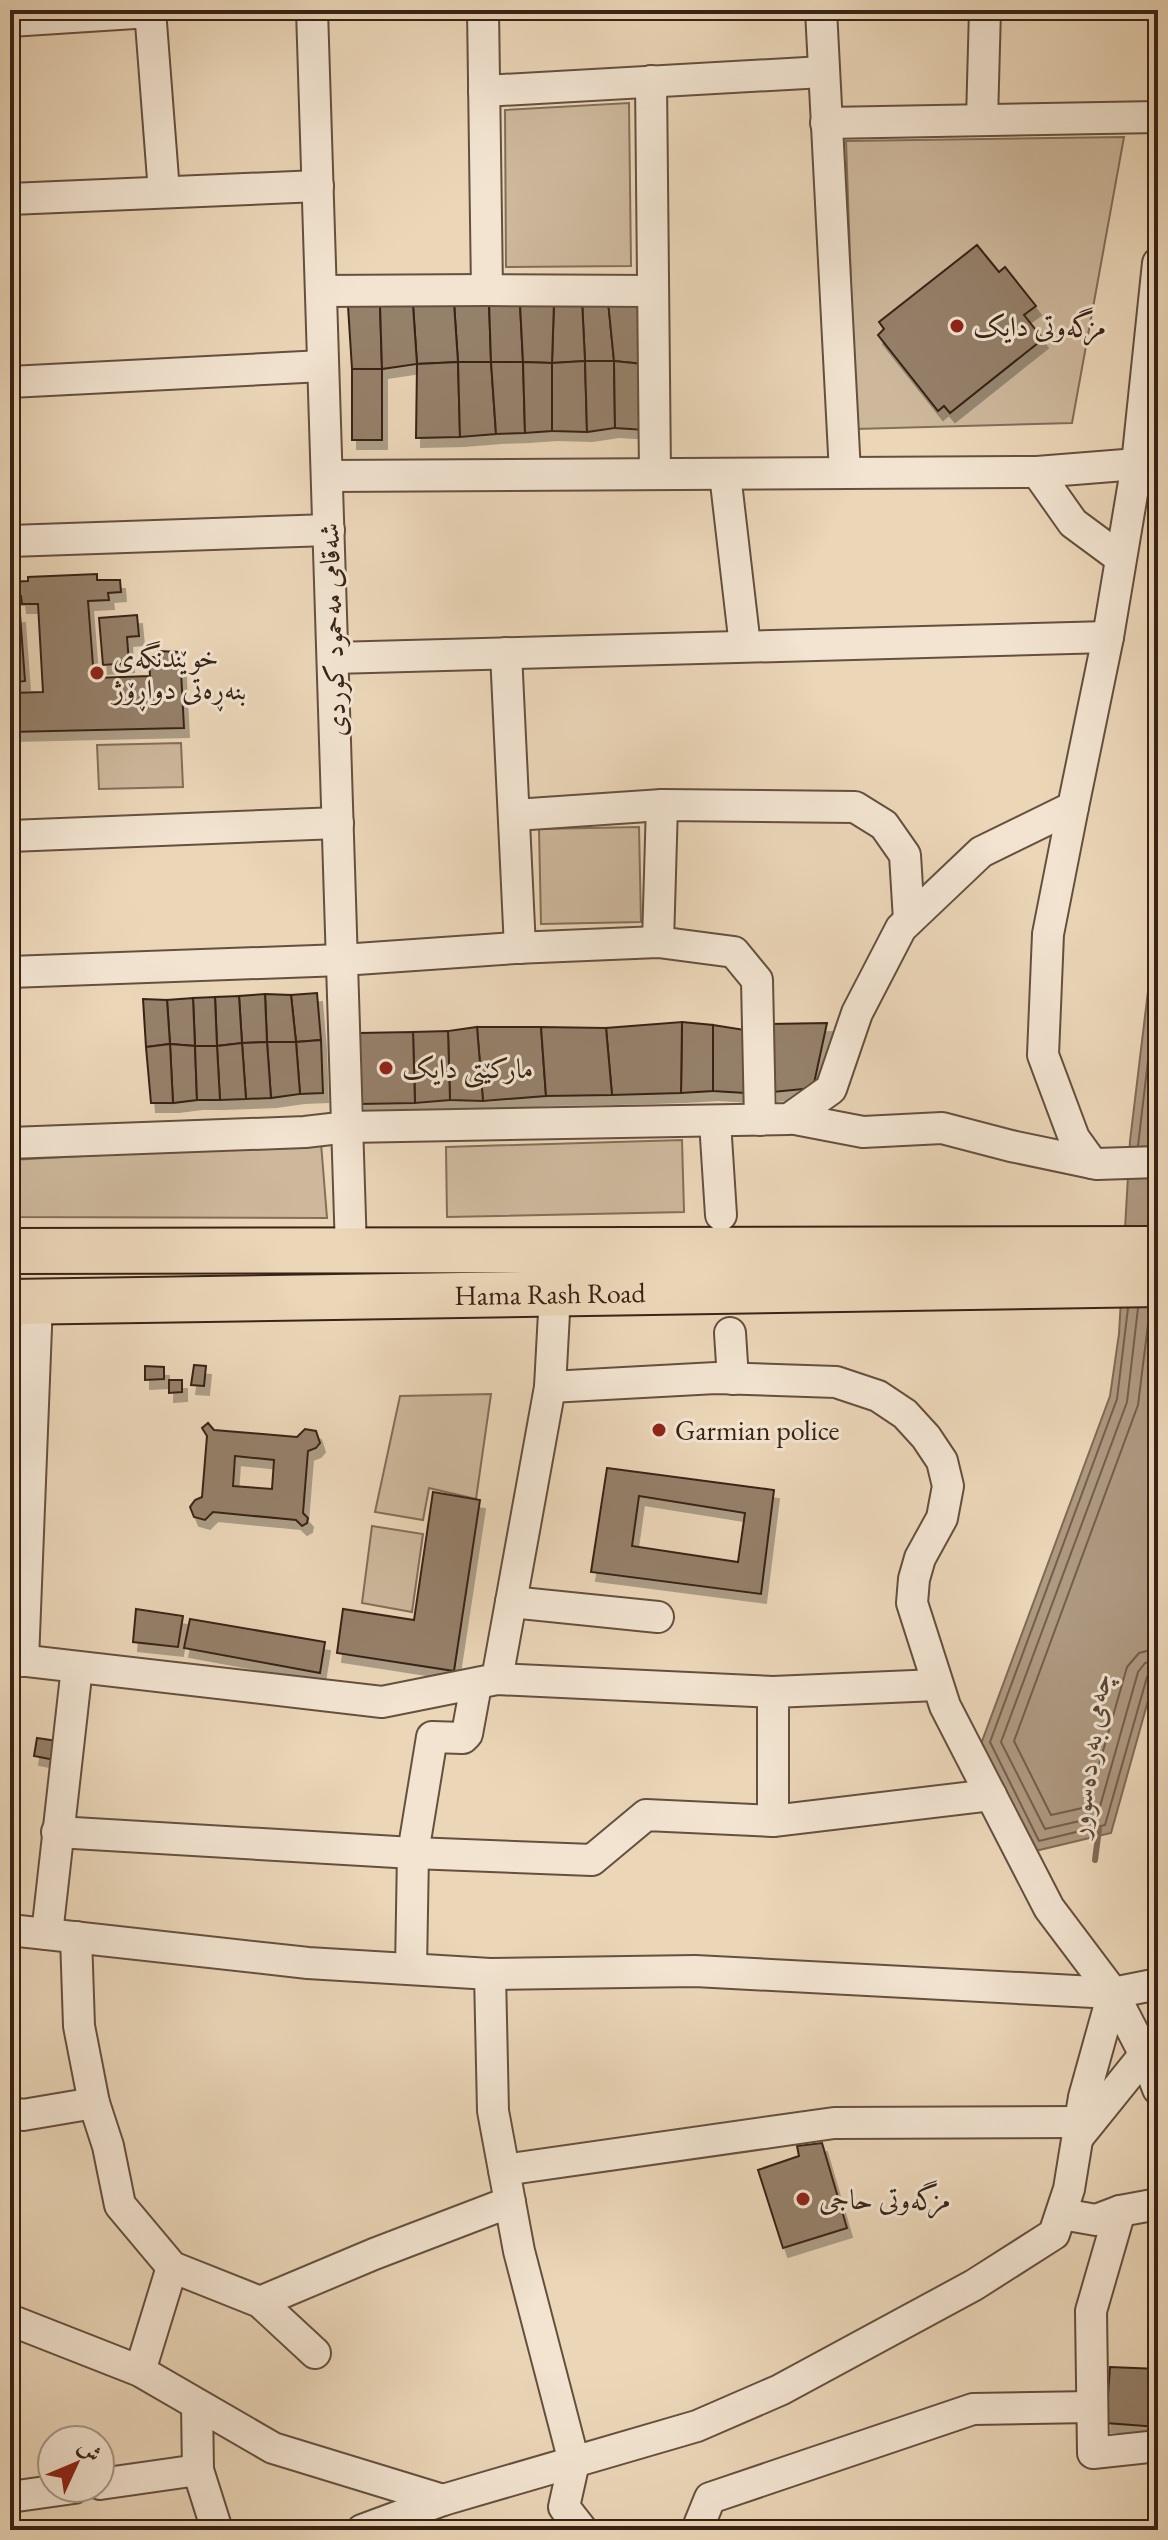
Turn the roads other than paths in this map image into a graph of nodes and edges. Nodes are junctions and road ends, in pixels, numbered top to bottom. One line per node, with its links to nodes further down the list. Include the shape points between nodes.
1 (312, 10): 13 (street, شەقامی مەحمود کوردی)
2 (483, 10): 9 (street)
3 (821, 10): 7 (street)
4 (985, 10): 11 (street)
5 (150, 11): 6 (street); 14 (street)
6 (10, 21)
7 (823, 72): 8 (street); 12 (street)
8 (651, 81): 9 (street); 19 (street)
9 (484, 91): 17 (street)
10 (1158, 117): 11 (street)
11 (982, 120): 12 (street)
12 (826, 123): 24 (street)
13 (318, 186): 14 (street); 18 (street, شەقامی مەحمود کوردی)
14 (164, 192): 15 (street)
15 (10, 199)
16 (1158, 263): 22 (street)
17 (487, 290): 18 (street); 19 (street)
18 (321, 291): 20 (street, شەقامی مەحمود کوردی)
19 (653, 291): 25 (street)
20 (323, 366): 21 (street); 27 (street, شەقامی مەحمود کوردی)
21 (10, 382)
22 (1137, 464): 23 (street); 30 (street)
23 (1037, 472): 24 (street); 30 (street, via 1073,523)
24 (845, 473): 26 (street)
25 (655, 474): 26 (street); 27 (street)
26 (725, 474): 32 (street)
27 (327, 476): 28 (street, شەقامی مەحمود کوردی)
28 (329, 530): 29 (street); 34 (street, شەقامی مەحمود کوردی)
29 (10, 541)
30 (1119, 557): 31 (street)
31 (1108, 637): 32 (street); 36 (street)
32 (745, 646): 33 (street)
33 (506, 653): 34 (street); 37 (street)
34 (333, 658): 38 (street, شەقامی مەحمود کوردی)
35 (662, 805): 37 (street); 40 (street, via 855,807 884,825 905,855); 41 (street)
36 (1073, 807): 40 (street, via 981,852); 50 (street, via 1048,934 1043,1055 1074,1138)
37 (515, 815): 42 (street)
38 (338, 823): 39 (street); 43 (street, شەقامی مەحمود کوردی)
39 (10, 836)
40 (909, 920): 45 (street, via 857,1013 831,1089)
41 (658, 942): 42 (street); 45 (street, via 734,952 757,980)
42 (520, 948): 43 (street)
43 (342, 960): 44 (street); 47 (street, شەقامی مەحمود کوردی)
44 (10, 972)
45 (775, 1119): 46 (street); 50 (street, via 863,1132 942,1128)
46 (715, 1122): 47 (street); 51 (street)
47 (348, 1127): 48 (street); 53 (street, شەقامی مەحمود کوردی)
48 (10, 1143)
49 (1158, 1162): 50 (street)
50 (1092, 1163)
51 (721, 1215)
52 (1158, 1249): 55 (highway)
53 (351, 1250): 54 (highway, Hama Rash Road); 56 (highway, Hama Rash Road)
54 (10, 1251)
55 (1088, 1267): 56 (highway, Hama Rash Road); 57 (highway)
56 (853, 1269): 58 (highway, Hama Rash Road)
57 (1158, 1284)
58 (555, 1294): 59 (highway, Hama Rash Road); 62 (street)
59 (23, 1302): 65 (street)
60 (730, 1333): 61 (street)
61 (733, 1379): 62 (street); 68 (street, via 836,1382 878,1396 905,1414 942,1461 948,1486 942,1518 920,1558 912,1603)
62 (550, 1387): 63 (street)
63 (511, 1602): 64 (street); 67 (street)
64 (658, 1617)
65 (16, 1660): 66 (street)
66 (77, 1667): 70 (street); 74 (street)
67 (486, 1682): 69 (street); 70 (street); 71 (street, via 467,1734)
68 (937, 1685): 69 (street); 72 (street)
69 (773, 1692): 73 (street)
70 (382, 1702): 71 (street)
71 (432, 1737): 75 (street)
72 (991, 1795): 73 (street); 81 (street, via 1049,1908)
73 (773, 1821): 75 (street, via 646,1815 592,1860)
74 (57, 1832): 75 (street); 77 (street)
75 (413, 1853): 78 (street)
76 (10, 1930): 77 (street)
77 (61, 1935): 78 (street); 84 (street)
78 (411, 1969): 79 (street)
79 (490, 1974): 81 (street, via 695,1971); 87 (street, via 493,2111)
80 (1158, 1984): 81 (street)
81 (1113, 1993): 82 (street); 86 (street)
82 (1151, 2046): 83 (street); 86 (street)
83 (1158, 2089)
84 (94, 2103): 85 (street, via 23,2115); 92 (street, via 120,2205)
85 (10, 2112)
86 (1079, 2129): 87 (street, via 834,2123); 91 (street)
87 (504, 2170): 88 (street)
88 (510, 2202): 93 (street); 100 (street)
89 (1158, 2204): 90 (street)
90 (1120, 2211): 91 (street, via 1096,2220); 98 (street, via 1091,2311)
91 (1062, 2214): 100 (street, via 1054,2234 1028,2252 780,2390 697,2426)
92 (172, 2267): 93 (street); 96 (street)
93 (260, 2302): 95 (street)
94 (10, 2320): 96 (street)
95 (315, 2353)
96 (140, 2371): 97 (street)
97 (197, 2405): 101 (street); 105 (street, via 273,2448)
98 (1092, 2407): 99 (street, via 1093,2453); 109 (street, via 973,2409 710,2498)
99 (1158, 2446)
100 (574, 2462): 105 (street); 108 (street, via 564,2507)
101 (198, 2470): 102 (street); 106 (street)
102 (116, 2482)
103 (36, 2493): 104 (street)
104 (10, 2497)
105 (443, 2500): 107 (street)
106 (217, 2530)
107 (362, 2530)
108 (582, 2530)
109 (697, 2530)

